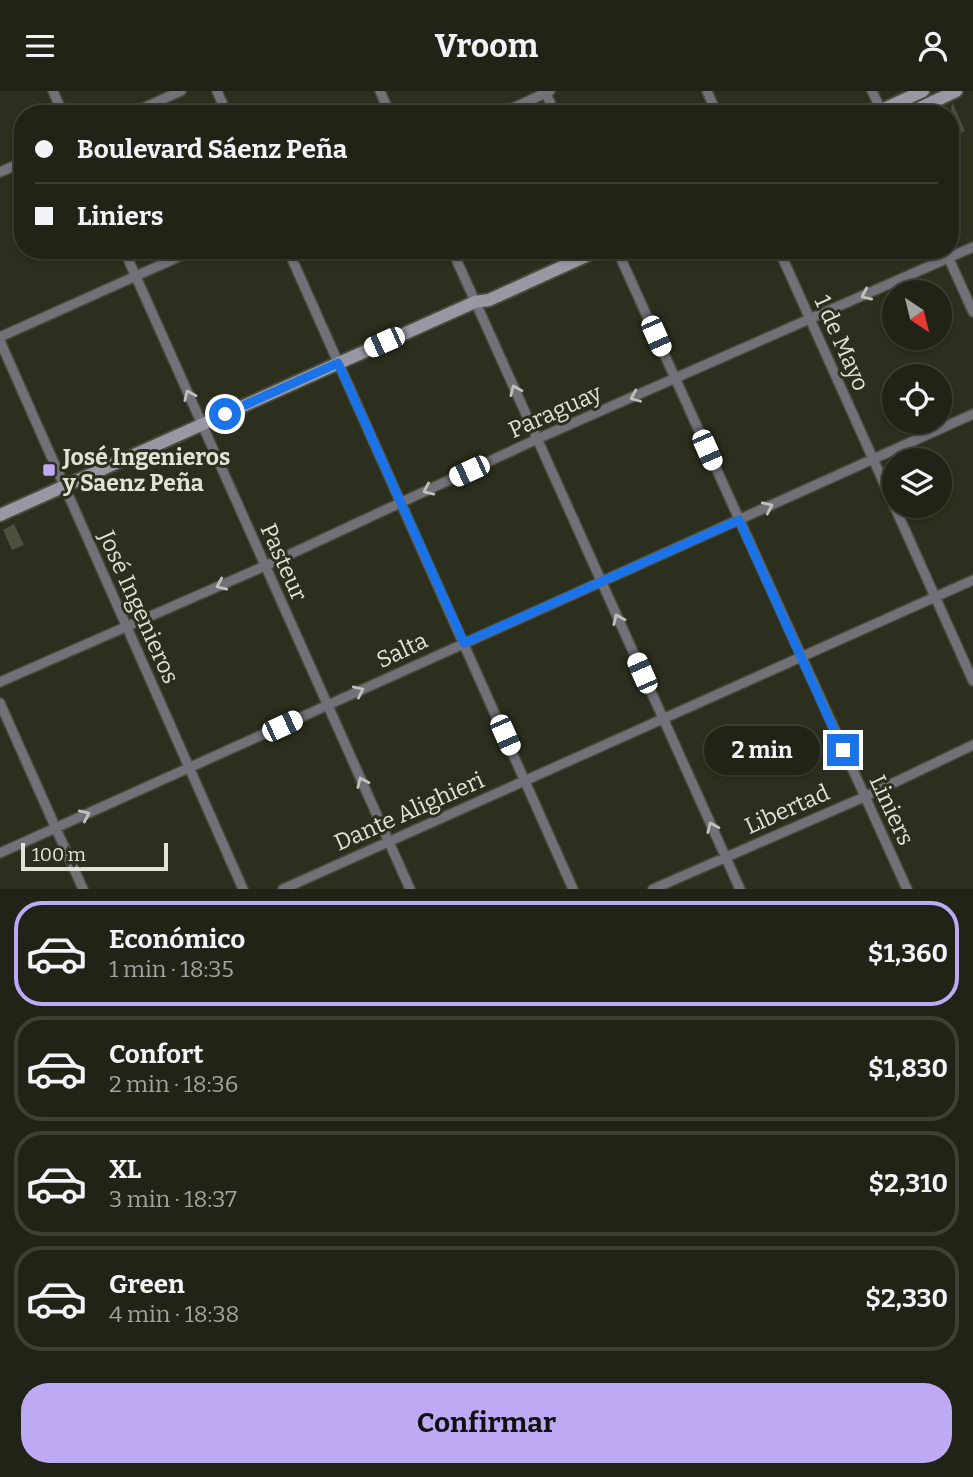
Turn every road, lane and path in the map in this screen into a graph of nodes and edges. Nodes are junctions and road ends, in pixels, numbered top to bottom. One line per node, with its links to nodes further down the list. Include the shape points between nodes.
1 (181, 91): 5 (street)
2 (923, 91): 7 (main road)
3 (956, 91): 8 (main road)
4 (547, 92): 6 (street)
5 (150, 105)
6 (519, 105)
7 (895, 105)
8 (926, 105)
9 (128, 259): 19 (street, Pasteur)
10 (174, 259): 19 (street)
11 (292, 259): 24 (street)
12 (456, 259): 20 (street)
13 (558, 259): 20 (main road, via 483,293)
14 (579, 259): 20 (main road)
15 (621, 259): 25 (street, Liniers)
16 (783, 259): 22 (street, 1 de Mayo)
17 (937, 259): 22 (street, Paraguay, one-way to 22)
18 (949, 259): 21 (street)
19 (136, 276): 23 (street); 27 (street, Pasteur, one-way to 19)
20 (475, 302): 24 (main road); 28 (street, one-way to 20)
21 (973, 312)
22 (810, 320): 25 (street, Paraguay); 29 (street, 1 de Mayo)
23 (0, 339): 30 (street, José Ingenieros)
24 (338, 363): 27 (main road); 31 (street)
25 (675, 379): 28 (street, Paraguay, one-way to 28); 33 (street, Liniers)
26 (973, 414): 29 (street, Salta)
27 (202, 424): 30 (main road); 34 (street, Pasteur)
28 (537, 439): 31 (street, Paraguay, one-way to 31); 36 (street)
29 (873, 459): 33 (street, Salta, one-way to 29); 37 (street, 1 de Mayo)
30 (64, 486): 32 (main road); 38 (street, José Ingenieros)
31 (401, 503): 34 (street, Paraguay); 39 (street)
32 (0, 515)
33 (739, 520): 36 (street, Salta); 40 (street, Liniers)
34 (265, 566): 38 (street, Paraguay, one-way to 38); 44 (street, Pasteur)
35 (973, 580): 37 (street, Dante Alighieri)
36 (601, 582): 39 (street, Salta); 45 (street, one-way to 36)
37 (935, 597): 40 (street, Dante Alighieri); 41 (street, 1 de Mayo)
38 (127, 628): 42 (street, Paraguay); 47 (street, José Ingenieros)
39 (464, 643): 44 (street, Salta, one-way to 39); 48 (street)
40 (801, 657): 45 (street, Dante Alighieri); 49 (street, Liniers)
41 (973, 681)
42 (0, 682)
43 (0, 703): 50 (street)
44 (328, 705): 47 (street, Salta); 51 (street, Pasteur, one-way to 44)
45 (663, 719): 48 (street, Dante Alighieri); 53 (street, one-way to 45)
46 (973, 745): 49 (street, Libertad)
47 (190, 768): 50 (street, Salta, one-way to 47); 55 (street, José Ingenieros)
48 (525, 781): 51 (street, Dante Alighieri); 58 (street)
49 (864, 797): 53 (street, Libertad); 61 (street, Liniers)
50 (56, 827): 52 (street, Salta); 54 (street)
51 (388, 842): 56 (street, Dante Alighieri); 57 (street, Pasteur)
52 (0, 852)
53 (726, 857): 59 (street, Libertad); 60 (street)
54 (83, 889)
55 (243, 889)
56 (283, 889)
57 (410, 889)
58 (573, 889)
59 (653, 889)
60 (740, 889)
61 (907, 889)

